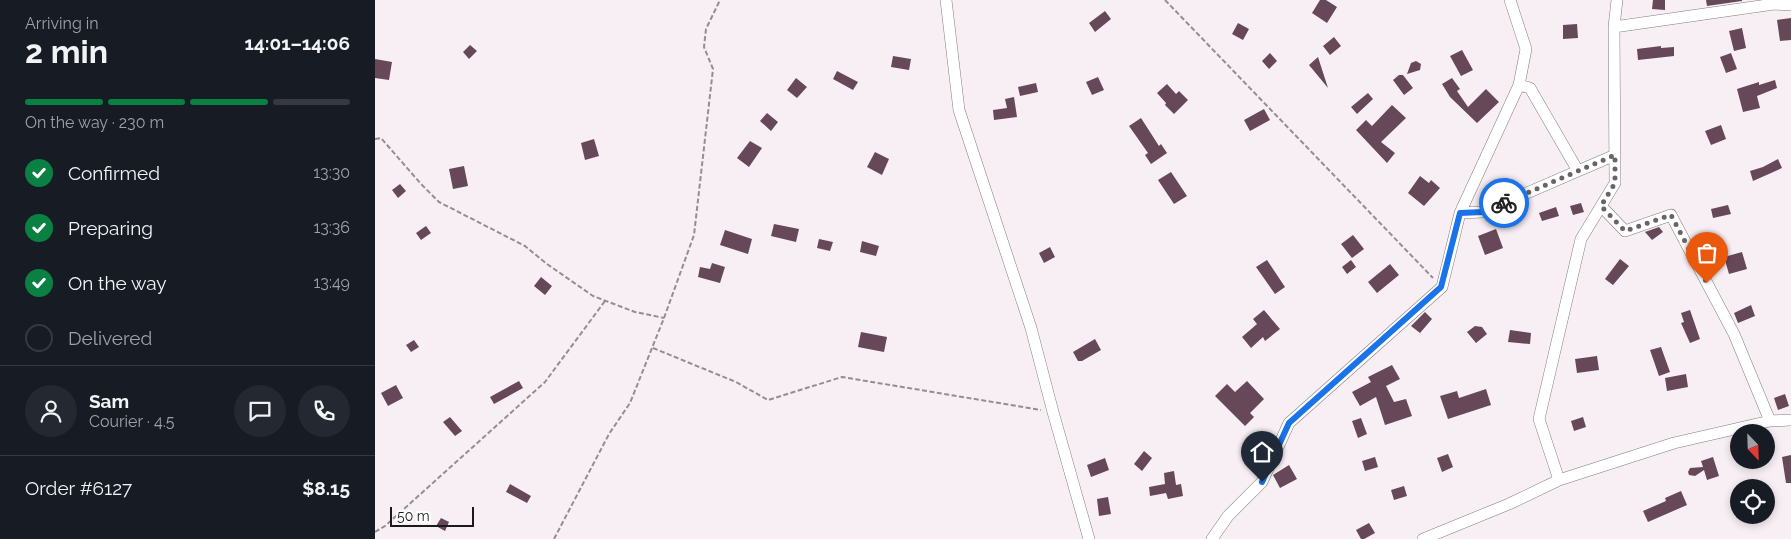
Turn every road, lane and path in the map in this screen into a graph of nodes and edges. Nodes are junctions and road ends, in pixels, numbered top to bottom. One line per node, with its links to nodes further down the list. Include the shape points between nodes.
1 (720, 0): 16 (path, via 706,29 704,47 713,69 694,234)
2 (946, 0): 18 (street, via 959,110 1031,328)
3 (1165, 0): 14 (path)
4 (1510, 0): 8 (street, via 1526,49)
5 (1617, 0): 7 (street)
6 (1791, 4): 7 (street)
7 (1614, 27): 10 (street)
8 (1519, 85): 11 (street, via 1530,88); 13 (street)
9 (375, 138): 15 (path, via 381,138 439,202 525,246 593,296)
10 (1615, 155): 11 (street); 12 (street, via 1615,183)
11 (1578, 171): 13 (street, via 1483,212)
12 (1601, 206): 20 (street, via 1625,231 1671,215 1734,334); 21 (street, via 1581,239 1539,419)
13 (1460, 213): 14 (street)
14 (1441, 287): 25 (street, via 1289,423 1262,482 1228,516)
15 (605, 301): 16 (path); 22 (path, via 545,382)
16 (664, 318): 17 (path)
17 (653, 348): 18 (path, via 736,382 768,400 842,377); 23 (path, via 630,403 609,434)
18 (1053, 412): 24 (street)
19 (1791, 420): 20 (street)
20 (1770, 421): 21 (street, via 1673,444)
21 (1559, 480): 26 (street)
22 (375, 532)
23 (554, 539)
24 (1089, 539)
25 (1212, 539)
26 (1423, 539)

